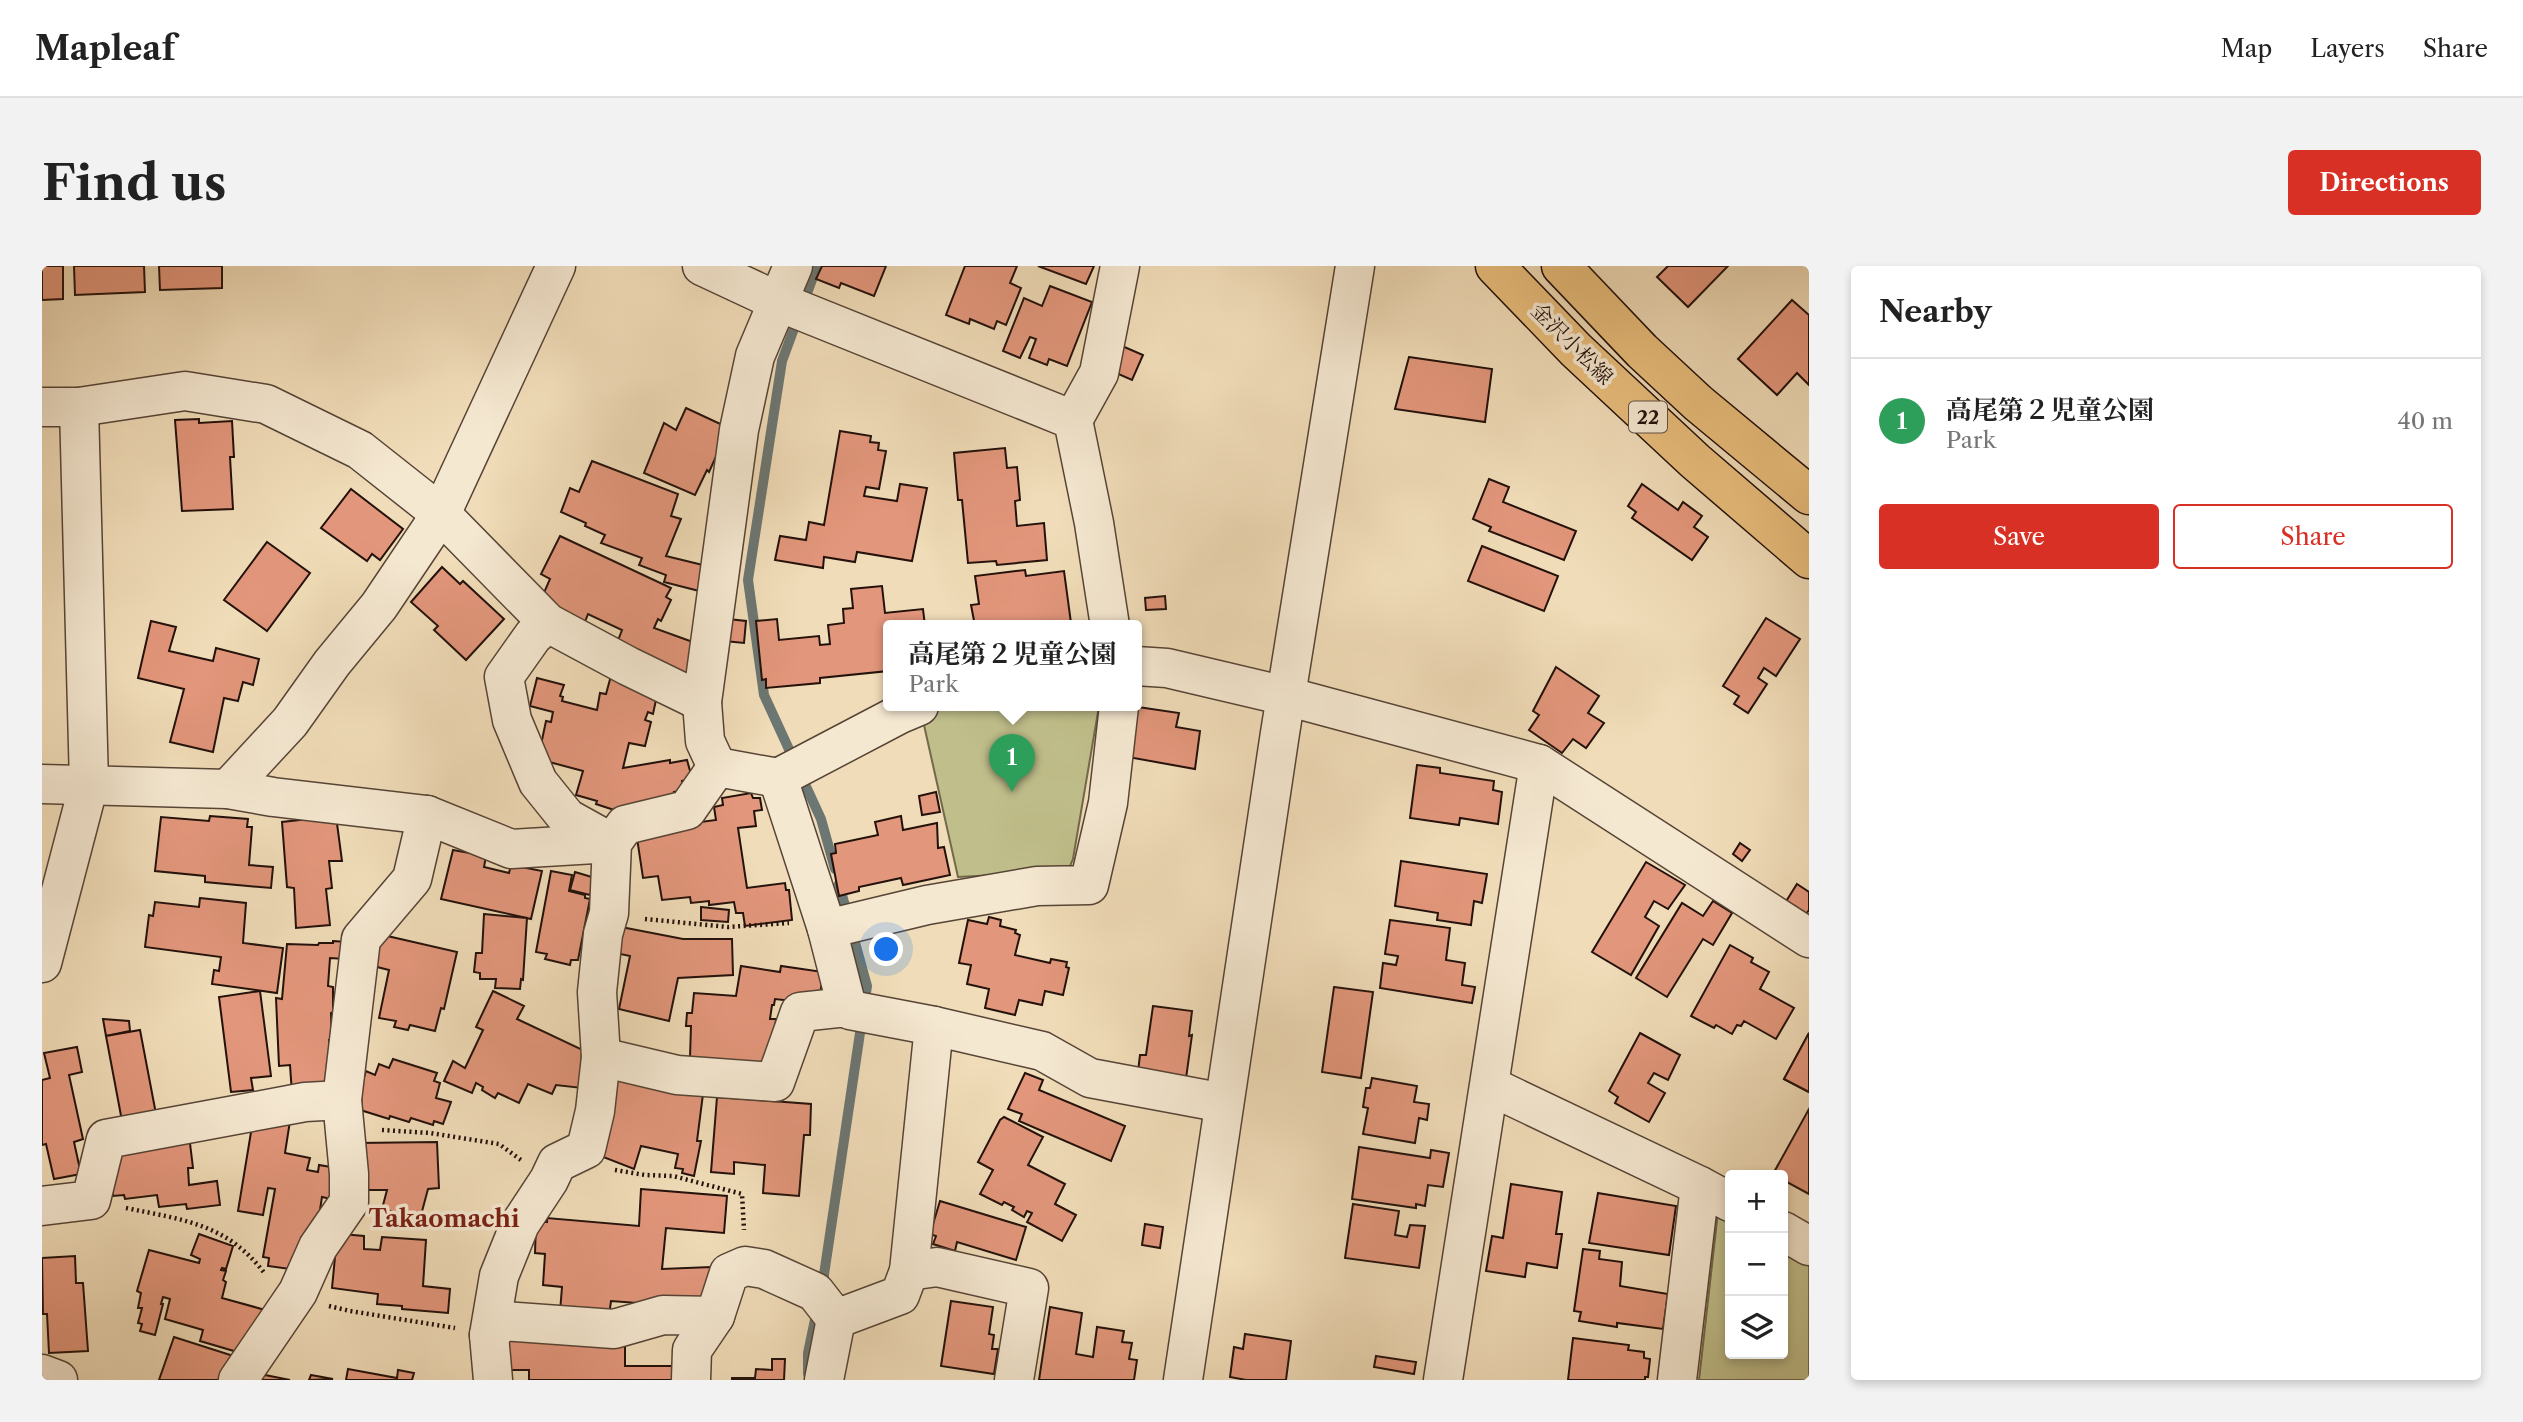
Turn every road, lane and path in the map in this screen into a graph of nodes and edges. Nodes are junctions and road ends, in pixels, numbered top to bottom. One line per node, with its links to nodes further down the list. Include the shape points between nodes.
1 (556, 266): 13 (street)
2 (702, 266): 8 (street)
3 (793, 266): 8 (street)
4 (1120, 266): 11 (street, via 1099,373)
5 (1355, 266): 18 (street)
6 (1495, 266): 14 (main road, 金沢小松線 / 22, via 1576,350)
7 (1561, 266): 12 (main road, 22, via 1642,351)
8 (779, 302): 11 (street); 19 (street, via 755,356 739,430)
9 (42, 407): 10 (street)
10 (79, 407): 13 (street, via 185,391 265,404 360,450); 26 (street)
11 (1073, 419): 15 (street)
12 (1809, 495)
13 (441, 514): 16 (street); 27 (street, via 379,606 290,722)
14 (1809, 559)
15 (1109, 620)
16 (548, 623): 19 (street); 29 (street, via 504,677 512,720 538,782 567,818)
17 (1142, 666): 18 (street)
18 (1286, 696): 22 (street); 38 (street)
19 (702, 702): 23 (street, via 705,741)
20 (907, 711): 24 (street)
21 (1118, 711): 31 (street, via 1108,803 1089,885 1037,886)
22 (1539, 764): 32 (street); 37 (street)
23 (717, 767): 24 (street); 29 (street, via 687,810 625,825)
24 (778, 778): 31 (street)
25 (42, 784): 26 (street)
26 (89, 784): 27 (street); 33 (street)
27 (228, 789): 28 (street)
28 (427, 816): 29 (street, via 511,849); 39 (street, via 412,879 361,939)
29 (612, 843): 30 (street)
30 (609, 913): 31 (path, via 728,927 788,923); 36 (street, via 597,992)
31 (827, 929): 34 (street)
32 (1809, 938)
33 (42, 963)
34 (847, 1007): 35 (street); 36 (street, via 800,1012 775,1082 677,1075)
35 (934, 1026): 38 (street, via 1042,1051 1090,1078); 48 (street)
36 (601, 1057): 40 (street)
37 (1490, 1086): 42 (street); 61 (street)
38 (1224, 1103): 60 (street)
39 (342, 1112): 41 (path, via 499,1144); 43 (street, via 305,1102 106,1139); 49 (street, via 349,1202 318,1247)
40 (586, 1149): 41 (street, via 557,1163); 47 (path, via 600,1168 673,1176 742,1194)
41 (549, 1180): 52 (street, via 520,1224 499,1276)
42 (1715, 1194): 62 (street)
43 (91, 1200): 44 (street); 49 (path, via 215,1229 253,1257 265,1274)
44 (42, 1206)
45 (1786, 1233): 46 (street)
46 (1809, 1246)
47 (745, 1266): 50 (street, via 729,1273); 51 (street, via 764,1269 815,1292)
48 (909, 1271): 51 (street, via 900,1294); 59 (street, via 937,1266 1029,1288)
49 (298, 1292): 52 (path, via 350,1311); 55 (street)
50 (715, 1316): 52 (street, via 663,1315 614,1329 503,1321); 57 (street, via 692,1349)
51 (836, 1319): 58 (street)
52 (489, 1335): 56 (street)
53 (42, 1374): 54 (street)
54 (58, 1380)
55 (238, 1380)
56 (493, 1380)
57 (691, 1380)
58 (824, 1380)
59 (1014, 1380)
60 (1183, 1380)
61 (1443, 1380)
62 (1677, 1380)

